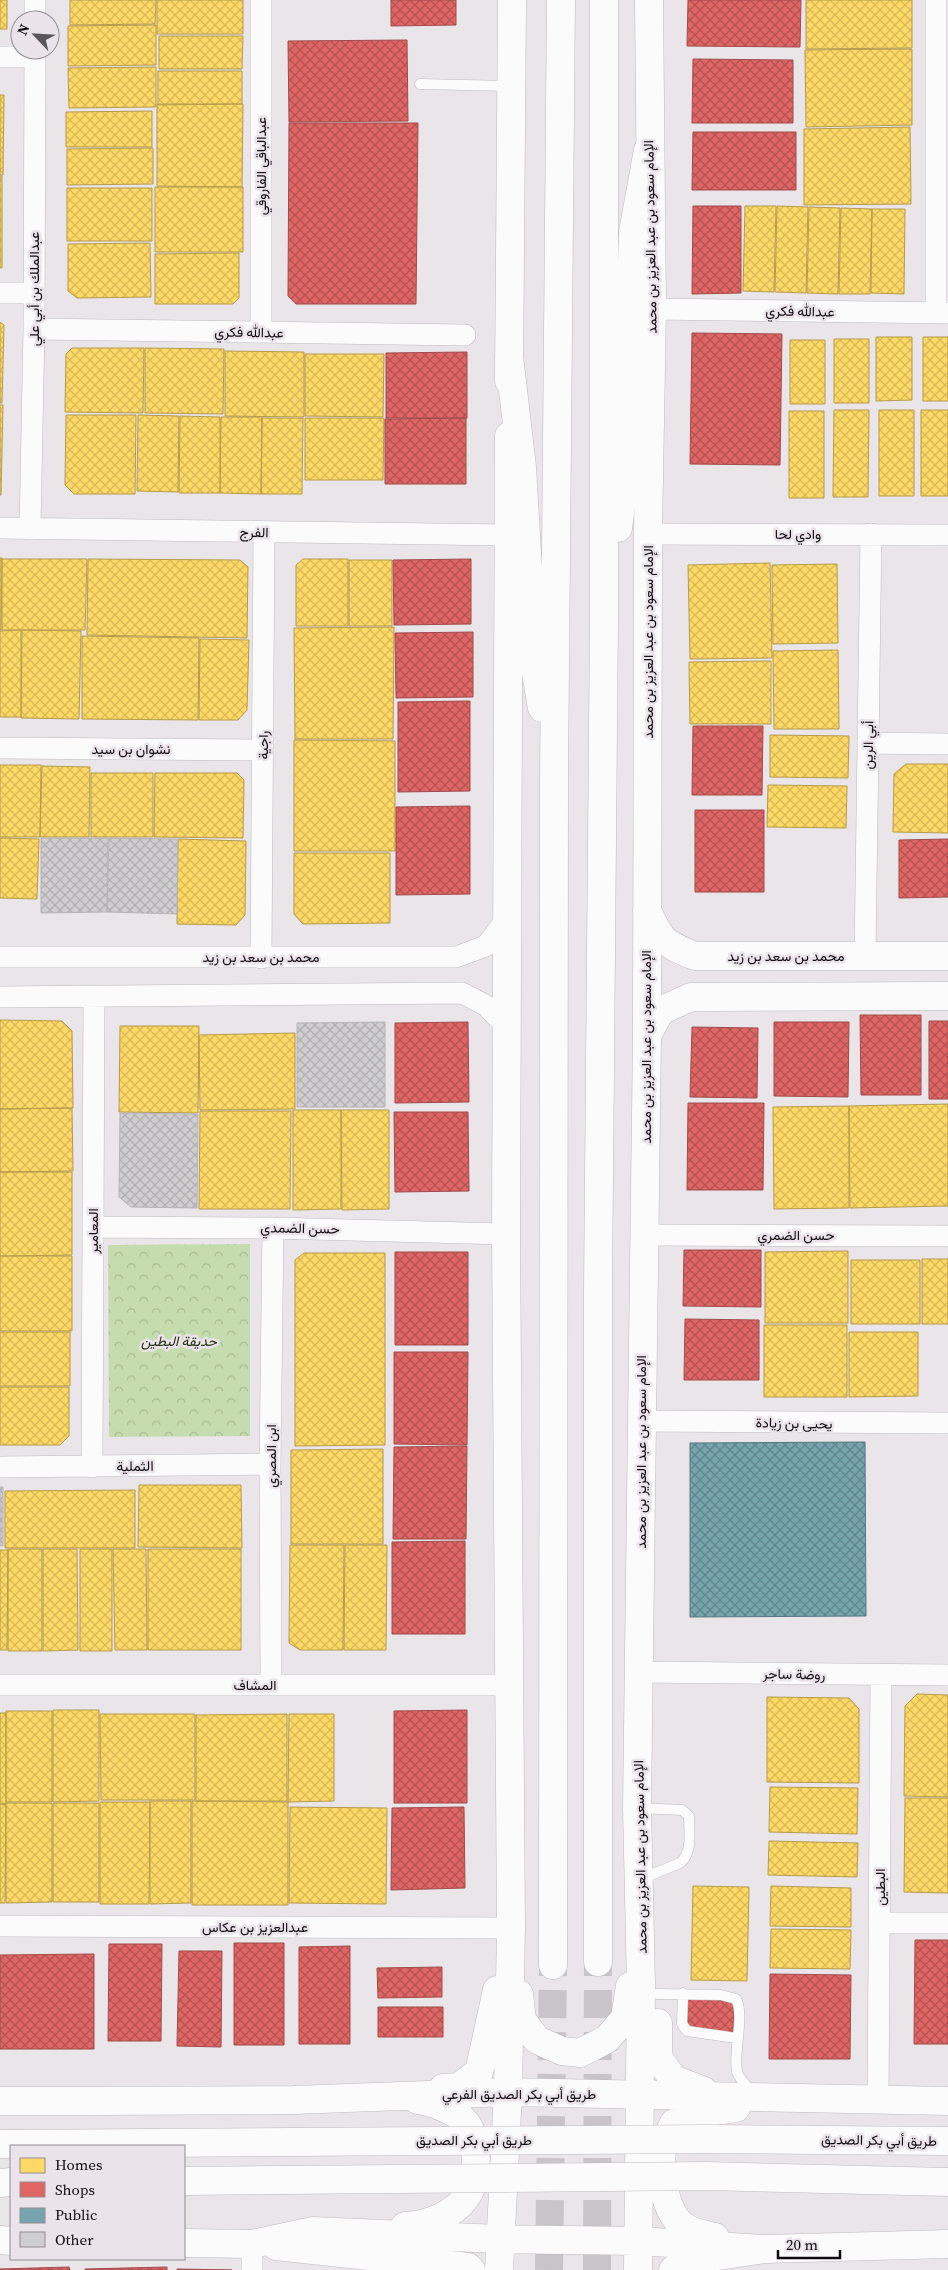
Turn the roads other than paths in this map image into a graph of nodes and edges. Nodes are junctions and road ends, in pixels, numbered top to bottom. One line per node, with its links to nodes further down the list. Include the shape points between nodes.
1 (262, 0): 16 (street, عبدالباقي الفاروقي)
2 (512, 0): 9 (street)
3 (561, 0): 31 (street)
4 (604, 0): 26 (street)
5 (649, 0): 10 (street, الإمام سعود بن عبد العزيز بن محمد)
6 (936, 0): 14 (street)
7 (35, 60): 12 (street, عبدالملك بن أبي علي)
8 (420, 84): 9 (lane)
9 (512, 86): 18 (street)
10 (648, 150): 13 (street, الإمام سعود بن عبد العزيز بن محمد); 26 (street, via 633,232 625,477)
11 (0, 293): 12 (street)
12 (34, 293): 15 (street, عبدالملك بن أبي علي)
13 (652, 309): 14 (street, عبدالله فكري); 22 (street, الإمام سعود بن عبد العزيز بن محمد)
14 (942, 313)
15 (34, 329): 16 (street, عبدالله فكري); 20 (street, عبدالملك بن أبي علي)
16 (261, 332): 17 (street, عبدالله فكري)
17 (465, 334)
18 (509, 356): 24 (street); 31 (street, via 522,467 533,655)
19 (0, 528): 20 (street, الفرج)
20 (30, 529): 21 (street, الفرج)
21 (264, 532): 24 (street, الفرج); 30 (street, راجية)
22 (648, 534): 23 (street, وادي لحا); 32 (street, الإمام سعود بن عبد العزيز بن محمد)
23 (871, 534): 25 (street, وادي لحا); 27 (street, أبي الرين)
24 (508, 535): 33 (street)
25 (948, 535)
26 (604, 618): 67 (street, via 598,1289)
27 (868, 743): 28 (street); 35 (street, أبي الرين)
28 (948, 744)
29 (0, 748): 30 (street, نشوان بن سيد)
30 (262, 750): 38 (street, راجية)
31 (554, 775): 68 (street)
32 (647, 909): 34 (street, محمد بن سعد بن زيد, via 659,936 675,948 695,956); 44 (street, الإمام سعود بن عبد العزيز بن محمد)
33 (507, 918): 38 (street, محمد بن سعد بن زيد, via 486,946 456,957); 43 (street)
34 (717, 956): 35 (street, محمد بن سعد بن زيد); 40 (street, via 705,963 695,977)
35 (865, 956): 36 (street, محمد بن سعد بن زيد)
36 (948, 956)
37 (0, 957): 38 (street, محمد بن سعد بن زيد)
38 (261, 958)
39 (94, 996): 42 (street); 43 (street, via 462,993 487,1006); 45 (street, المعامير)
40 (711, 996): 41 (street); 44 (street, via 691,997 660,1011)
41 (948, 996)
42 (0, 997)
43 (506, 1027): 47 (street)
44 (647, 1036): 48 (street, الإمام سعود بن عبد العزيز بن محمد)
45 (93, 1227): 46 (street, حسن الضمدي); 54 (street, المعامير)
46 (273, 1228): 47 (street, حسن الضمدي); 52 (street, ابن المصري)
47 (506, 1234): 59 (street)
48 (644, 1235): 49 (street, حسن الضمري); 50 (street, الإمام سعود بن عبد العزيز بن محمد)
49 (948, 1236)
50 (641, 1421): 51 (street, يحيى بن زيادة); 55 (street, الإمام سعود بن عبد العزيز بن محمد)
51 (948, 1423)
52 (270, 1464): 54 (street, الثملية); 58 (street, ابن المصري)
53 (0, 1467): 54 (street, الثملية)
54 (92, 1467)
55 (640, 1672): 56 (street, روضة ساجر); 61 (street, الإمام سعود بن عبد العزيز بن محمد)
56 (881, 1675): 57 (street, روضة ساجر); 64 (street, البطين)
57 (948, 1675)
58 (271, 1685): 59 (street, المشاف); 60 (street, المشاف)
59 (510, 1685): 66 (street)
60 (0, 1686)
61 (637, 1808): 62 (street, الإمام سعود بن عبد العزيز بن محمد); 62 (lane, via 682,1810 689,1816 685,1859)
62 (638, 1881): 66 (street, via 630,1987 624,2018 607,2039 580,2053 562,2051 537,2040 522,2020); 69 (street); 72 (street, الإمام سعود بن عبد العزيز بن محمد, via 642,1985)
63 (948, 1923): 64 (street)
64 (880, 1924): 74 (street, البطين)
65 (0, 1926): 66 (street, عبدالعزيز بن عكاس)
66 (511, 1928): 71 (street); 77 (street, طريق أبي بكر الصديق الفرعي, via 479,2072 459,2087)
67 (598, 1962)
68 (554, 1965)
69 (670, 1994): 70 (lane, via 687,2031); 70 (lane, via 736,1998 739,2006); 73 (street, via 658,2057 673,2079 698,2090 724,2096)
70 (736, 2038): 73 (lane, via 738,2074)
71 (508, 2092): 72 (street, طريق أبي بكر الصديق الفرعي); 75 (street, طريق أبي بكر الصديق الفرعي); 84 (street)
72 (640, 2094): 73 (street, طريق أبي بكر الصديق الفرعي); 85 (street, الإمام سعود بن عبد العزيز بن محمد)
73 (756, 2096): 74 (street, طريق أبي بكر الصديق الفرعي)
74 (878, 2099): 78 (street, طريق أبي بكر الصديق الفرعي); 88 (street, via 752,2105 706,2112 674,2123 662,2150 661,2179 670,2206 681,2225)
75 (294, 2100): 77 (street, طريق أبي بكر الصديق الفرعي); 83 (street, via 412,2099 428,2102 466,2122 475,2146 476,2169 466,2197 430,2222)
76 (0, 2101): 77 (street, طريق أبي بكر الصديق الفرعي)
77 (91, 2101)
78 (948, 2101)
79 (948, 2141): 80 (street, طريق أبي بكر الصديق, bridge, via 695,2139)
80 (0, 2144)
81 (185, 2181): 82 (street, bridge, via 706,2176)
82 (948, 2182)
83 (313, 2231): 84 (street); 89 (street)
84 (500, 2238): 85 (street); 91 (street)
85 (638, 2241): 88 (street); 92 (street, الإمام سعود بن عبد العزيز بن محمد)
86 (185, 2243): 89 (street)
87 (948, 2244): 88 (street)
88 (765, 2249): 93 (street, via 684,2261)
89 (252, 2257): 90 (street, via 468,2267)
90 (471, 2270)
91 (499, 2270)
92 (638, 2270)
93 (674, 2270)

